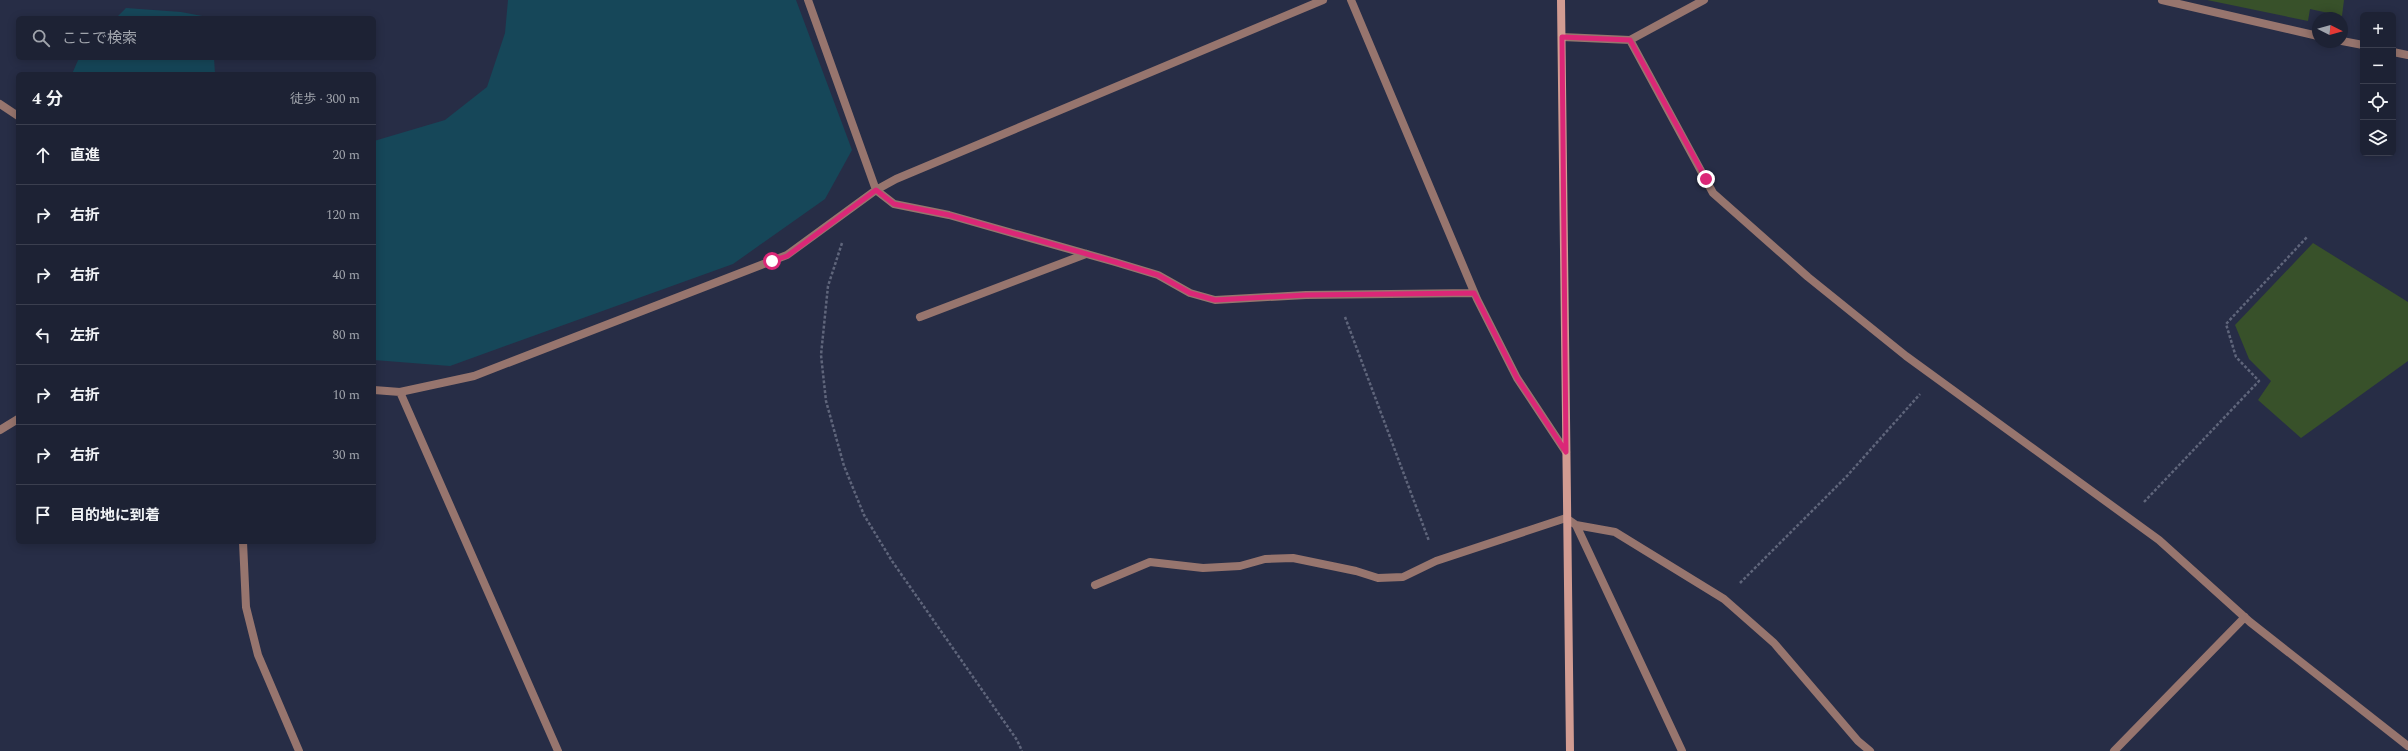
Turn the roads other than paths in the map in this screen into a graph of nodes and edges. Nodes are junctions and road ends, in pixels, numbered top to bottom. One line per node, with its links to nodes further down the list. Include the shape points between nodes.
1 (808, 0): 16 (street)
2 (1323, 0): 16 (street, via 896,179)
3 (1351, 0): 18 (street)
4 (1561, 0): 8 (street)
5 (1704, 0): 9 (street)
6 (2162, 0): 7 (street)
7 (2312, 35)
8 (1562, 37): 9 (street); 24 (street)
9 (1630, 40): 29 (street, via 1713,193 1808,277 1935,377 2159,540)
10 (2348, 42): 11 (street)
11 (2360, 44)
12 (2396, 53): 13 (street)
13 (2408, 55)
14 (0, 104): 15 (street)
15 (16, 115)
16 (876, 190): 17 (street, via 894,204 949,215); 21 (street, via 787,256 474,376)
17 (1086, 254): 18 (street, via 1158,275 1190,293 1215,300 1336,294); 19 (street)
18 (1474, 293): 24 (street, via 1517,378)
19 (920, 317)
20 (376, 390): 21 (street)
21 (400, 392): 32 (street)
22 (16, 421): 23 (street)
23 (0, 430)
24 (1566, 452): 25 (street)
25 (1566, 518): 26 (street); 28 (street, via 1436,561 1403,577 1378,578 1293,558 1265,559 1240,566 1203,568 1150,562); 33 (street)
26 (1576, 525): 34 (street); 35 (street, via 1615,532 1724,599 1774,643 1858,741)
27 (243, 544): 31 (street, via 246,607 258,655)
28 (1095, 585)
29 (2245, 617): 30 (street); 36 (street)
30 (2408, 746)
31 (300, 751)
32 (558, 751)
33 (1570, 751)
34 (1682, 751)
35 (1870, 751)
36 (2114, 751)

